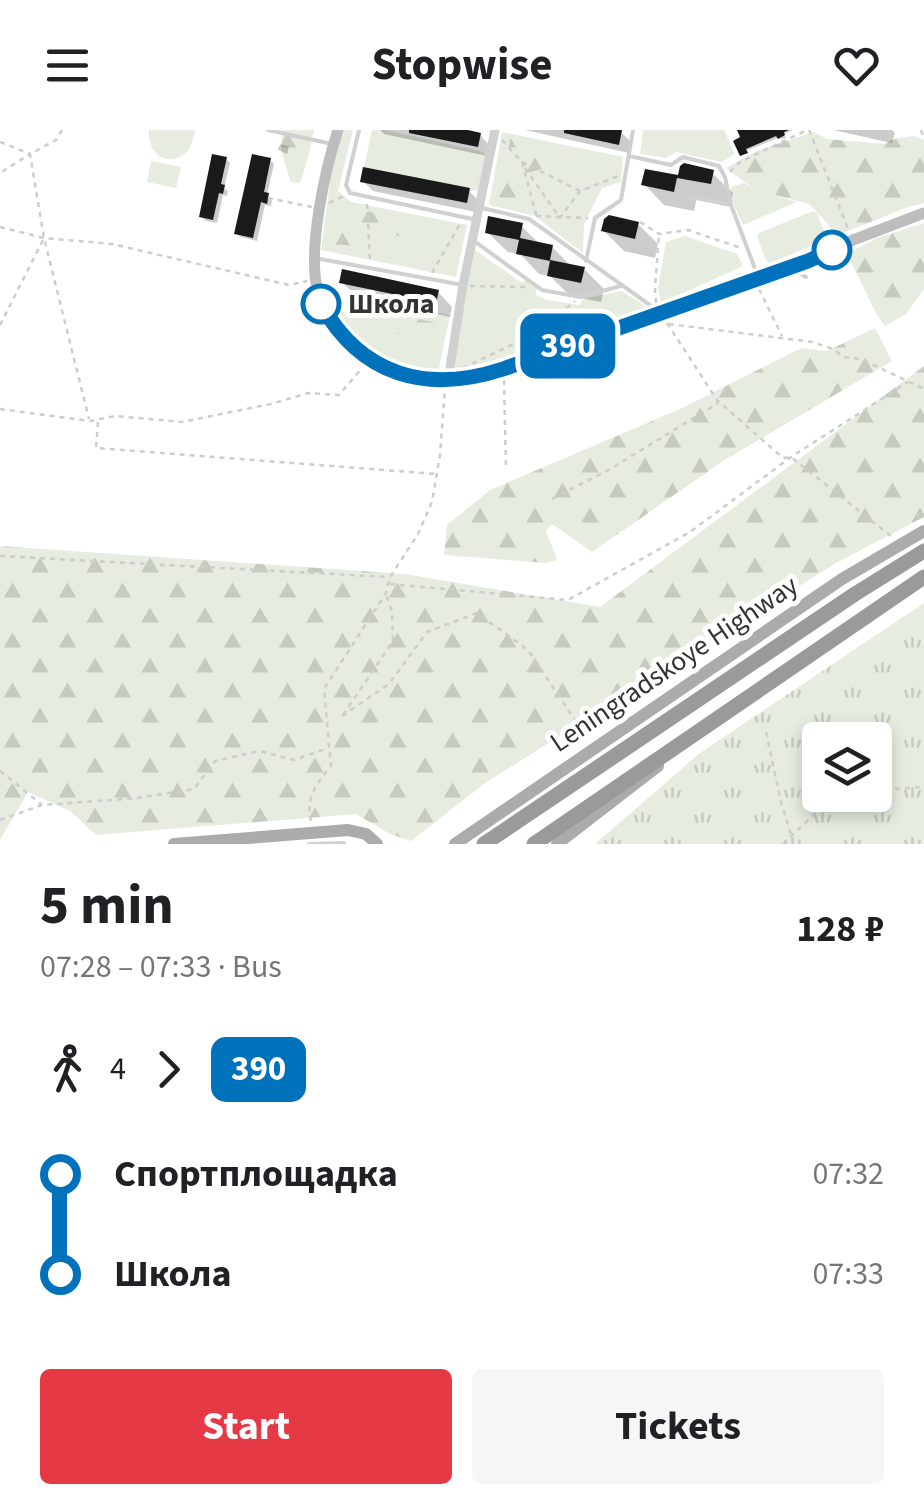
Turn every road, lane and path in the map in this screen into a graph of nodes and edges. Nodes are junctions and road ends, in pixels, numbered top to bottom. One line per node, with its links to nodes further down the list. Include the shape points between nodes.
1 (62, 130): 12 (path)
2 (268, 130): 11 (lane)
3 (338, 130): 11 (street)
4 (359, 130): 19 (lane, via 346,185)
5 (633, 130): 13 (lane)
6 (808, 130): 17 (path, via 740,162); 38 (path)
7 (921, 130): 9 (path)
8 (493, 131): 14 (path); 25 (street)
9 (924, 139)
10 (0, 142): 12 (path)
11 (334, 144): 24 (street)
12 (30, 154): 15 (path); 36 (path)
13 (629, 156): 16 (lane); 17 (lane, via 671,165 683,158 719,166)
14 (522, 162): 18 (path); 27 (path); 28 (path)
15 (0, 172)
16 (626, 172): 18 (path); 29 (lane, via 622,200)
17 (725, 177): 23 (lane)
18 (580, 190): 28 (path)
19 (350, 193): 20 (lane); 24 (path)
20 (366, 196): 30 (lane); 42 (path)
21 (690, 197): 23 (lane)
22 (268, 198): 24 (path)
23 (731, 205): 39 (lane)
24 (321, 207): 40 (street)
25 (480, 207): 27 (lane); 30 (street)
26 (924, 213): 38 (street)
27 (534, 218): 28 (path); 34 (lane); 34 (path)
28 (560, 218): 29 (path)
29 (595, 218): 41 (lane)
30 (477, 220): 37 (street)
31 (640, 222): 35 (path)
32 (460, 224): 46 (path)
33 (0, 227): 36 (path)
34 (542, 228): 41 (lane)
35 (660, 234): 39 (path, via 688,230); 52 (path, via 655,289)
36 (44, 238): 47 (path, via 112,244 289,285); 53 (path); 63 (path)
37 (473, 240): 48 (street); 50 (lane)
38 (853, 240): 43 (street)
39 (747, 250): 44 (lane)
40 (315, 258): 42 (lane); 47 (street)
41 (586, 261): 49 (lane)
42 (371, 267): 46 (lane)
43 (789, 268): 44 (street); 45 (lane)
44 (758, 277): 52 (street); 54 (path)
45 (806, 277)
46 (428, 278): 48 (lane)
47 (315, 280): 55 (street, via 334,327)
48 (463, 286): 50 (path); 57 (street)
49 (621, 286): 51 (lane); 52 (lane)
50 (542, 290): 51 (lane)
51 (580, 297): 57 (path, via 540,332)
52 (664, 318): 54 (path); 56 (street); 60 (path)
53 (0, 325)
54 (782, 337): 58 (path, via 833,349)
55 (370, 359): 57 (street, via 407,375); 62 (path, via 339,395 308,393 182,422)
56 (503, 369): 57 (street); 65 (path)
57 (446, 378): 66 (path)
58 (908, 382): 59 (path); 64 (path)
59 (924, 388)
60 (719, 402): 64 (path, via 783,458); 67 (path)
61 (0, 410): 63 (path)
62 (98, 420): 63 (path); 66 (path, via 96,448)
63 (90, 422)
64 (791, 457): 69 (path); 74 (path, via 690,532 568,600)
65 (506, 469)
66 (436, 474): 73 (path, via 427,516)
67 (552, 499)
68 (924, 531): 69 (main road, Leningradskoye Highway)
69 (901, 544): 91 (main road, Leningradskoye Highway)
70 (924, 551): 92 (highway, Leningradskoye Highway)
71 (0, 556): 73 (path)
72 (924, 577): 77 (highway)
73 (390, 578): 74 (path)
74 (388, 584): 75 (path)
75 (386, 593): 76 (path, via 393,642 342,716 389,684 427,632 477,613 528,650); 79 (path, via 324,688)
76 (576, 720)
77 (710, 724): 93 (highway); 94 (main road)
78 (766, 732): 87 (path)
79 (329, 748): 83 (path, via 294,760 259,751 215,761 194,789); 86 (path, via 331,766 312,788)
80 (0, 771): 83 (path)
81 (924, 787): 82 (path)
82 (892, 789)
83 (42, 805): 85 (path)
84 (816, 812): 87 (path)
85 (0, 820)
86 (314, 836): 88 (lane); 89 (main road); 90 (main road, via 358,831)
87 (790, 838): 95 (path); 96 (path)
88 (344, 842)
89 (174, 844)
90 (377, 844)
91 (455, 844)
92 (484, 844)
93 (534, 844)
94 (558, 844)
95 (783, 844)
96 (794, 844)

